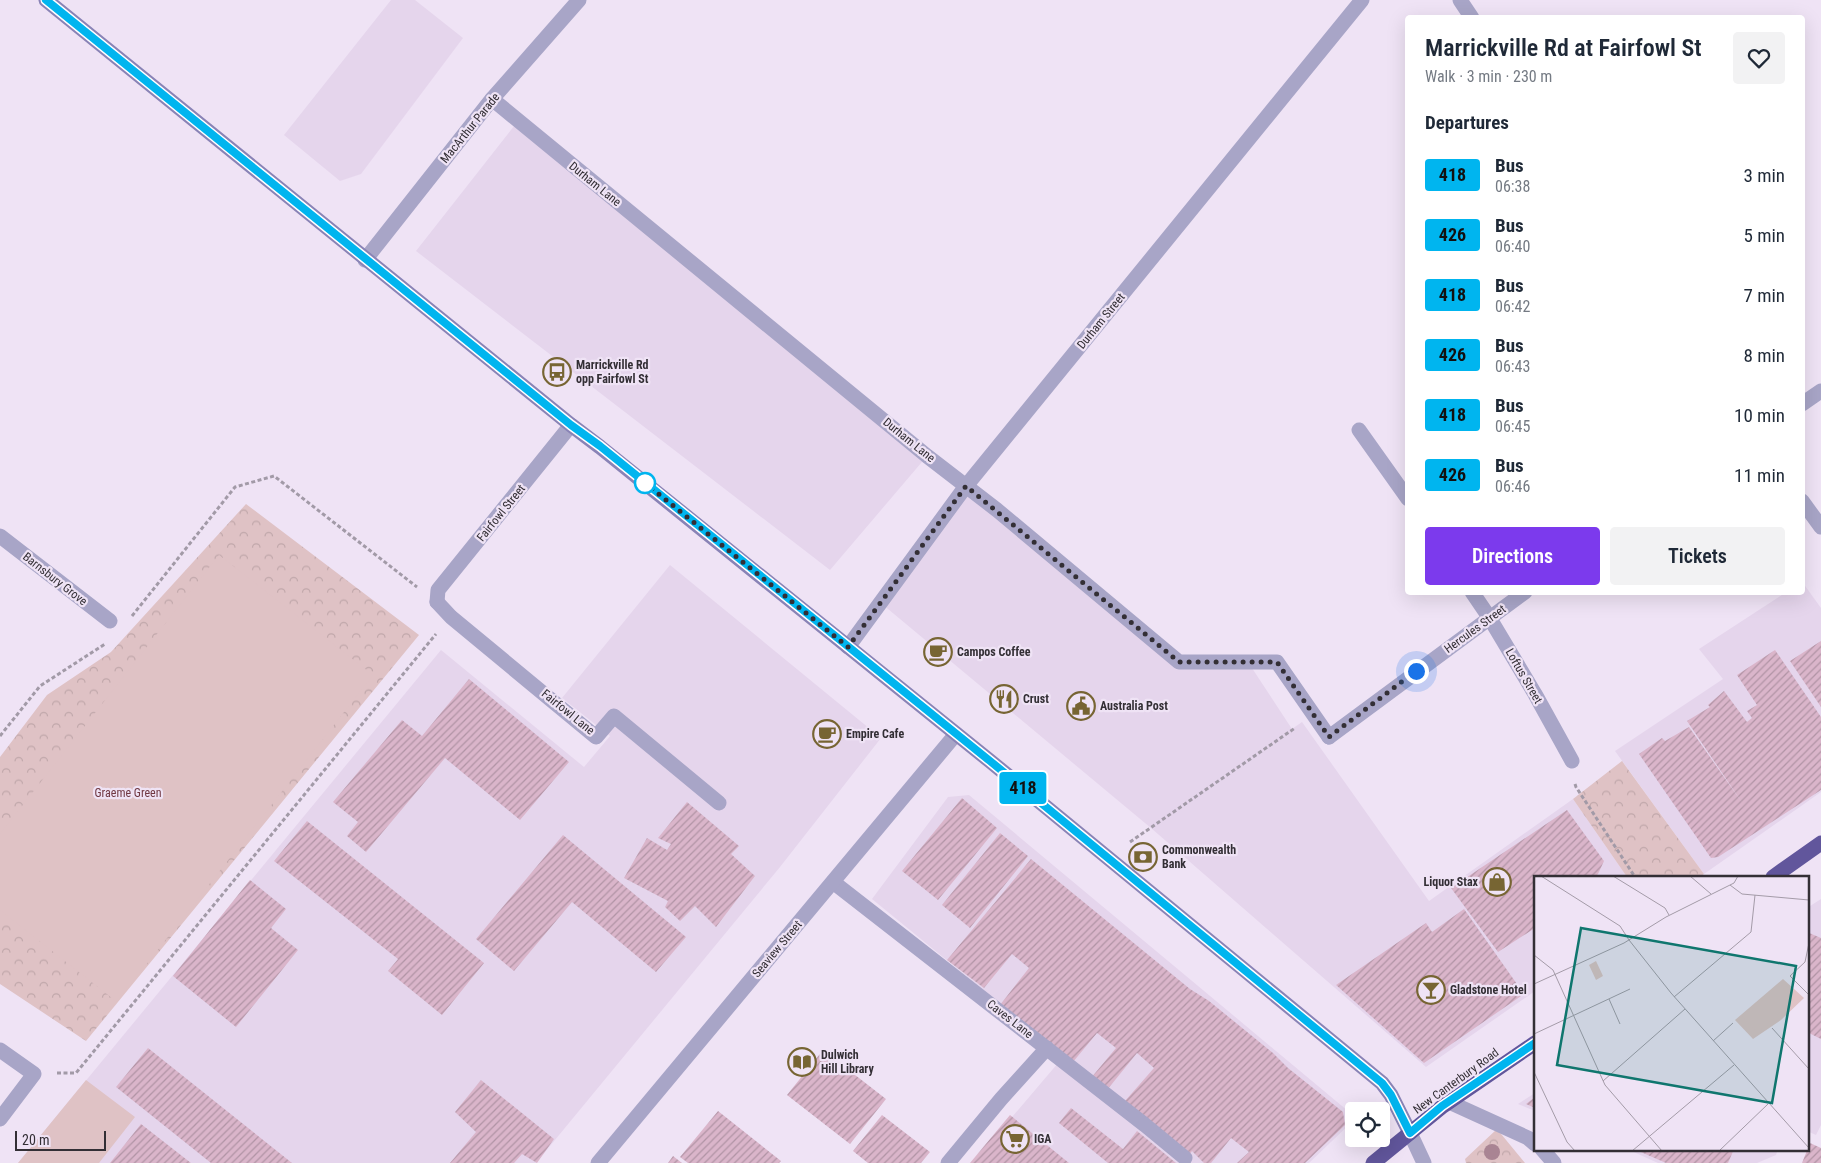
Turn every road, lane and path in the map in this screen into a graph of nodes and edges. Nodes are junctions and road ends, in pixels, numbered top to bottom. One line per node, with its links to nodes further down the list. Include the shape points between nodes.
1 (46, 0): 7 (main road)
2 (579, 0): 6 (street, MacArthur Parade)
3 (1362, 0): 12 (street, Durham Street)
4 (1460, 0): 5 (street)
5 (1470, 15)
6 (492, 99): 7 (street, MacArthur Parade); 12 (street, Durham Lane)
7 (365, 260): 10 (main road)
8 (1821, 391): 9 (street)
9 (1805, 402)
10 (571, 425): 19 (street, Fairfowl Street, via 438,590); 25 (main road)
11 (1360, 430): 13 (street)
12 (966, 486): 25 (street, Durham Street); 26 (street, Durham Lane, via 1179,662 1277,662)
13 (1405, 495)
14 (1805, 505): 15 (street)
15 (1821, 527)
16 (0, 536): 22 (street, Barnsbury Grove)
17 (1474, 595): 21 (street, Loftus Street)
18 (1521, 595): 21 (street, Hercules Street)
19 (437, 602): 20 (street, Fairfowl Lane); 23 (path, via 274,476 235,487)
20 (451, 616): 31 (street, Fairfowl Lane, via 596,737 614,716); 40 (path, via 76,1073)
21 (1489, 617): 29 (street, Hercules Street); 30 (street, Loftus Street)
22 (110, 621)
23 (127, 622)
24 (105, 644): 28 (path, via 40,686)
25 (848, 647): 27 (main road)
26 (1314, 714): 29 (street, Durham Lane); 32 (path)
27 (956, 734): 36 (street, Seaview Street); 43 (main road, via 1382,1083)
28 (0, 736)
29 (1329, 737)
30 (1572, 761): 34 (path, via 1576,787)
31 (719, 803)
32 (1130, 842)
33 (1821, 843): 35 (highway)
34 (1634, 876)
35 (1775, 876)
36 (833, 882): 38 (street, Caves Lane); 47 (street, Seaview Street)
37 (1534, 1044): 41 (highway, New Canterbury Road)
38 (1048, 1048): 46 (street, Caves Lane); 48 (street)
39 (0, 1050): 40 (street)
40 (34, 1074): 42 (street)
41 (1450, 1102): 43 (highway, New Canterbury Road); 44 (street)
42 (0, 1119)
43 (1410, 1133): 49 (highway, New Canterbury Road); 50 (street)
44 (1534, 1143)
45 (1543, 1150): 51 (street)
46 (1185, 1158)
47 (598, 1163)
48 (948, 1163)
49 (1373, 1163)
50 (1424, 1163)
51 (1554, 1163)

